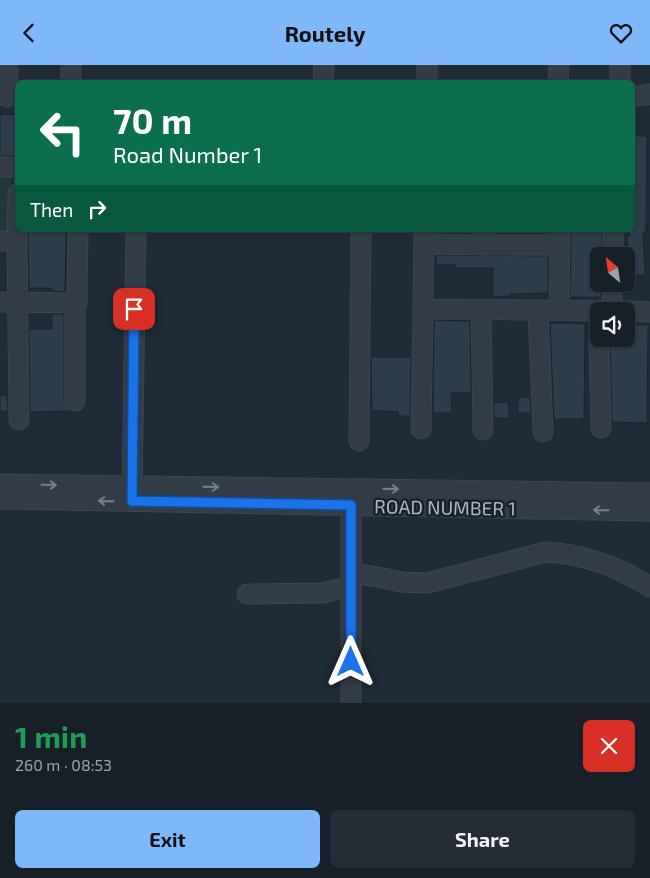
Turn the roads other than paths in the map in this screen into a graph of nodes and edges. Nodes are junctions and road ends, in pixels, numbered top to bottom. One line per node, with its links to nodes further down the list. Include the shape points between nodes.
1 (8, 65): 14 (street)
2 (71, 65): 7 (street)
3 (324, 65): 8 (street)
4 (427, 65): 9 (street)
5 (559, 65): 10 (street)
6 (620, 65): 11 (street)
7 (71, 80)
8 (324, 80)
9 (427, 80)
10 (558, 80)
11 (620, 80)
12 (650, 94): 13 (street)
13 (635, 96)
14 (8, 97)
15 (0, 167): 16 (street)
16 (15, 167)
17 (15, 207): 25 (street)
18 (78, 232): 28 (street)
19 (136, 232): 45 (street)
20 (361, 232): 43 (street)
21 (613, 232): 26 (street)
22 (424, 237): 24 (street); 29 (street)
23 (560, 237): 24 (street); 31 (street)
24 (483, 238)
25 (8, 241): 27 (street)
26 (613, 247)
27 (9, 302): 28 (street); 38 (street)
28 (75, 303): 37 (street)
29 (423, 309): 30 (street); 40 (street)
30 (481, 309): 32 (street); 41 (street)
31 (559, 309): 32 (street); 33 (street)
32 (538, 310): 42 (street)
33 (590, 311)
34 (635, 311): 35 (street)
35 (650, 312)
36 (599, 347): 39 (street)
37 (76, 401)
38 (19, 420)
39 (601, 428)
40 (421, 429)
41 (482, 430)
42 (543, 432)
43 (359, 441)
44 (0, 484): 45 (street, ROAD NUMBER 1, one-way to 45)
45 (132, 493): 47 (street, ROAD NUMBER 1); 48 (street, ROAD NUMBER 1, one-way to 48)
46 (650, 493): 47 (street, ROAD NUMBER 1, one-way to 46)
47 (351, 497): 49 (street, ROAD NUMBER 1, one-way to 47); 50 (street)
48 (0, 499)
49 (650, 511)
50 (351, 579): 51 (street, via 427,583 546,552 563,553 613,567); 52 (street, via 323,593); 53 (street)
51 (650, 587)
52 (247, 593)
53 (351, 703)

